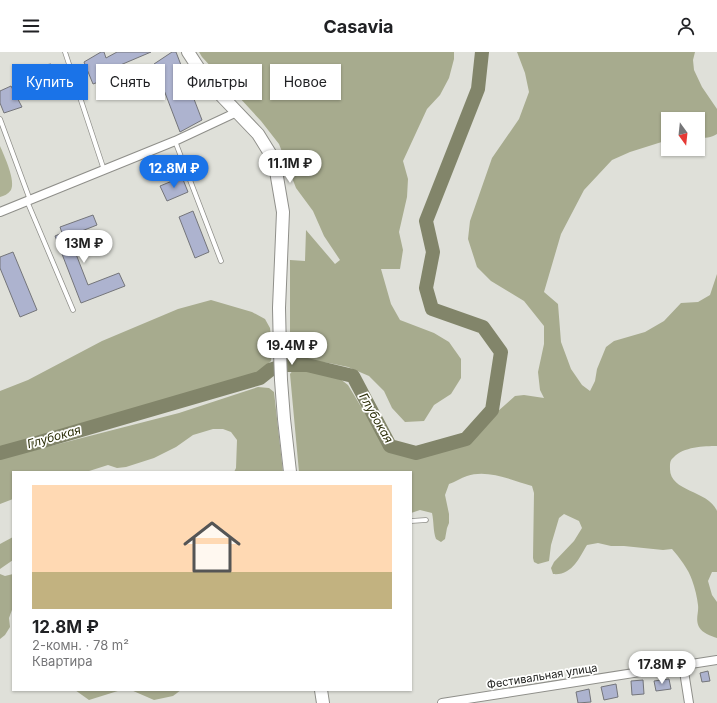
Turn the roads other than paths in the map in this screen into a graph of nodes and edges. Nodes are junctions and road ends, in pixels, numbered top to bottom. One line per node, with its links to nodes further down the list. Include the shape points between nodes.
1 (65, 52): 6 (lane)
2 (188, 52): 3 (street, via 203,75)
3 (236, 112): 5 (street); 11 (street, via 253,127 265,144 273,161 281,197 283,219 280,352)
4 (0, 119): 7 (lane)
5 (174, 141): 6 (street); 9 (lane)
6 (104, 170): 7 (street)
7 (28, 201): 8 (street); 10 (lane)
8 (0, 212)
9 (221, 261)
10 (73, 310)
11 (290, 471)
12 (426, 520): 13 (lane)
13 (412, 521)
14 (717, 660): 15 (street, Фестивальная улица)
15 (683, 665): 18 (street, Фестивальная улица); 19 (street)
16 (321, 691): 17 (street)
17 (323, 703)
18 (442, 703)
19 (690, 703)

